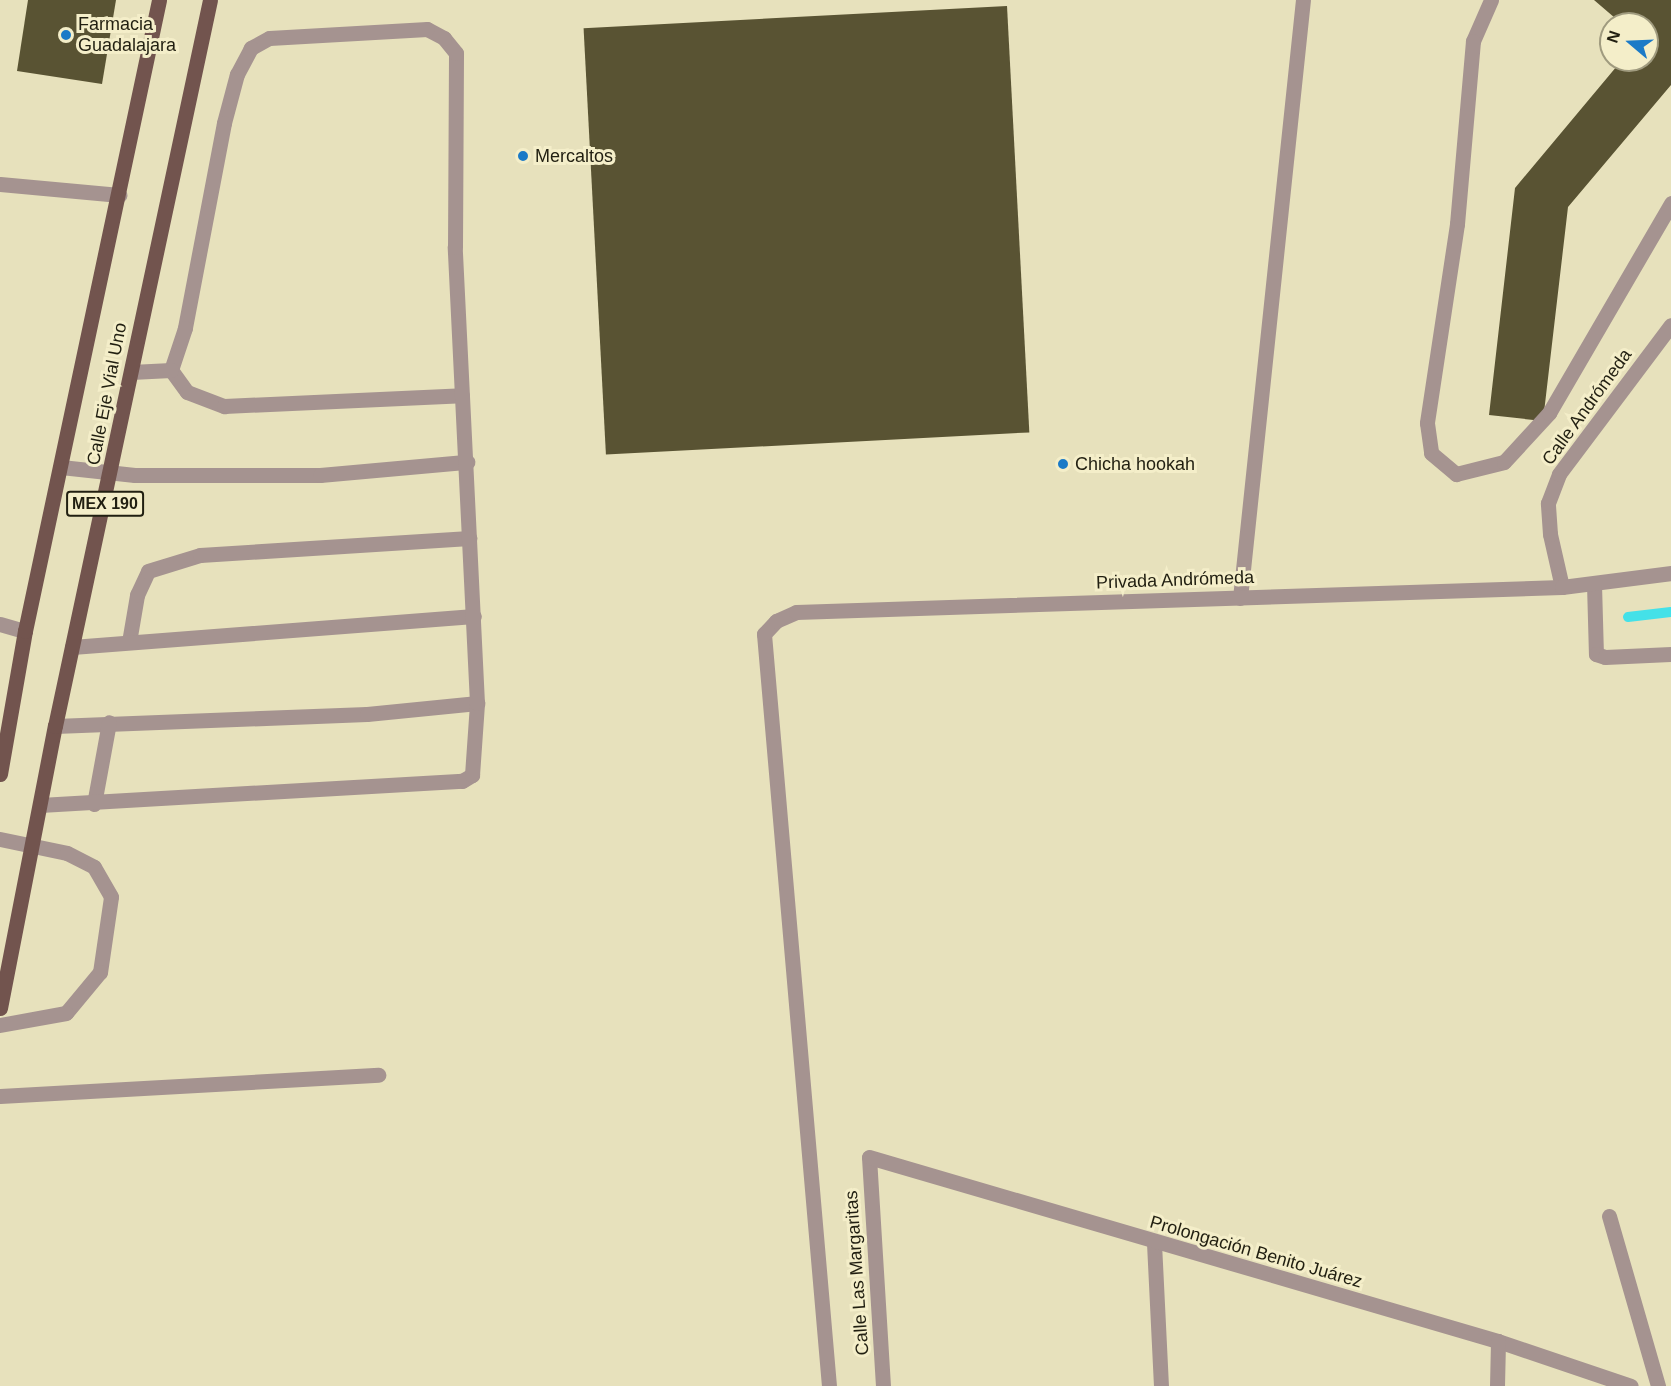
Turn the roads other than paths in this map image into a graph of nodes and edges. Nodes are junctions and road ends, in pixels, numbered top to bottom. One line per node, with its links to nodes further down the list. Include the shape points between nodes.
1 (159, 0): 6 (main road, Calle Eje Vial Uno)
2 (210, 0): 10 (main road, Calle Eje Vial Uno / MEX 190)
3 (1303, 0): 19 (street)
4 (1491, 0): 7 (street, via 1473,41 1457,224 1427,423 1431,453 1456,474 1503,462 1548,413)
5 (0, 184): 6 (street)
6 (119, 195): 13 (main road, Calle Eje Vial Uno)
7 (1671, 203)
8 (1671, 325): 18 (street, Calle Andrómeda, via 1560,474 1548,503 1550,534)
9 (171, 370): 10 (street); 11 (street, via 187,393 224,406); 11 (street, via 185,328 227,113 237,74 251,48 269,38 427,29 444,38 456,53 455,247)
10 (131, 372): 14 (main road, Calle Eje Vial Uno / MEX 190)
11 (462, 395): 12 (street)
12 (467, 462): 14 (street, via 320,475); 15 (street)
13 (61, 467): 14 (street); 22 (main road, Calle Eje Vial Uno)
14 (111, 474): 24 (main road, Calle Eje Vial Uno / MEX 190)
15 (469, 538): 20 (street); 23 (street, via 200,555 148,571 137,596)
16 (1671, 573): 17 (street, Privada Andrómeda)
17 (1594, 584): 18 (street, Privada Andrómeda); 25 (street, via 1596,654)
18 (1562, 587): 19 (street, Privada Andrómeda)
19 (1240, 598): 42 (street, Privada Andrómeda, via 796,612 776,621 764,634)
20 (474, 616): 23 (street); 26 (street, via 472,655)
21 (0, 624): 22 (street)
22 (25, 631): 29 (main road, Calle Eje Vial Uno)
23 (129, 642): 24 (street)
24 (72, 647): 28 (main road, Calle Eje Vial Uno / MEX 190)
25 (1671, 654)
26 (477, 702): 27 (street, via 367,714); 30 (street, via 472,775 462,781)
27 (109, 722): 28 (street); 30 (street)
28 (55, 726): 31 (main road, Calle Eje Vial Uno / MEX 190)
29 (0, 774)
30 (94, 804): 31 (street)
31 (40, 805): 33 (main road, Calle Eje Vial Uno / MEX 190)
32 (0, 839): 33 (street)
33 (34, 844): 34 (main road, Calle Eje Vial Uno / MEX 190); 35 (street, via 94,867 111,897 100,972 66,1013)
34 (0, 1008)
35 (0, 1025)
36 (378, 1075): 37 (street)
37 (0, 1096)
38 (869, 1157): 40 (street, Prolongación Benito Juárez); 43 (street, Calle Las Margaritas)
39 (1609, 1216): 47 (street)
40 (1154, 1243): 41 (street, Prolongación Benito Juárez); 44 (street)
41 (1498, 1341): 45 (street); 46 (street, Prolongación Benito Juárez)
42 (829, 1386)
43 (883, 1386)
44 (1161, 1386)
45 (1497, 1386)
46 (1631, 1386)
47 (1658, 1386)

